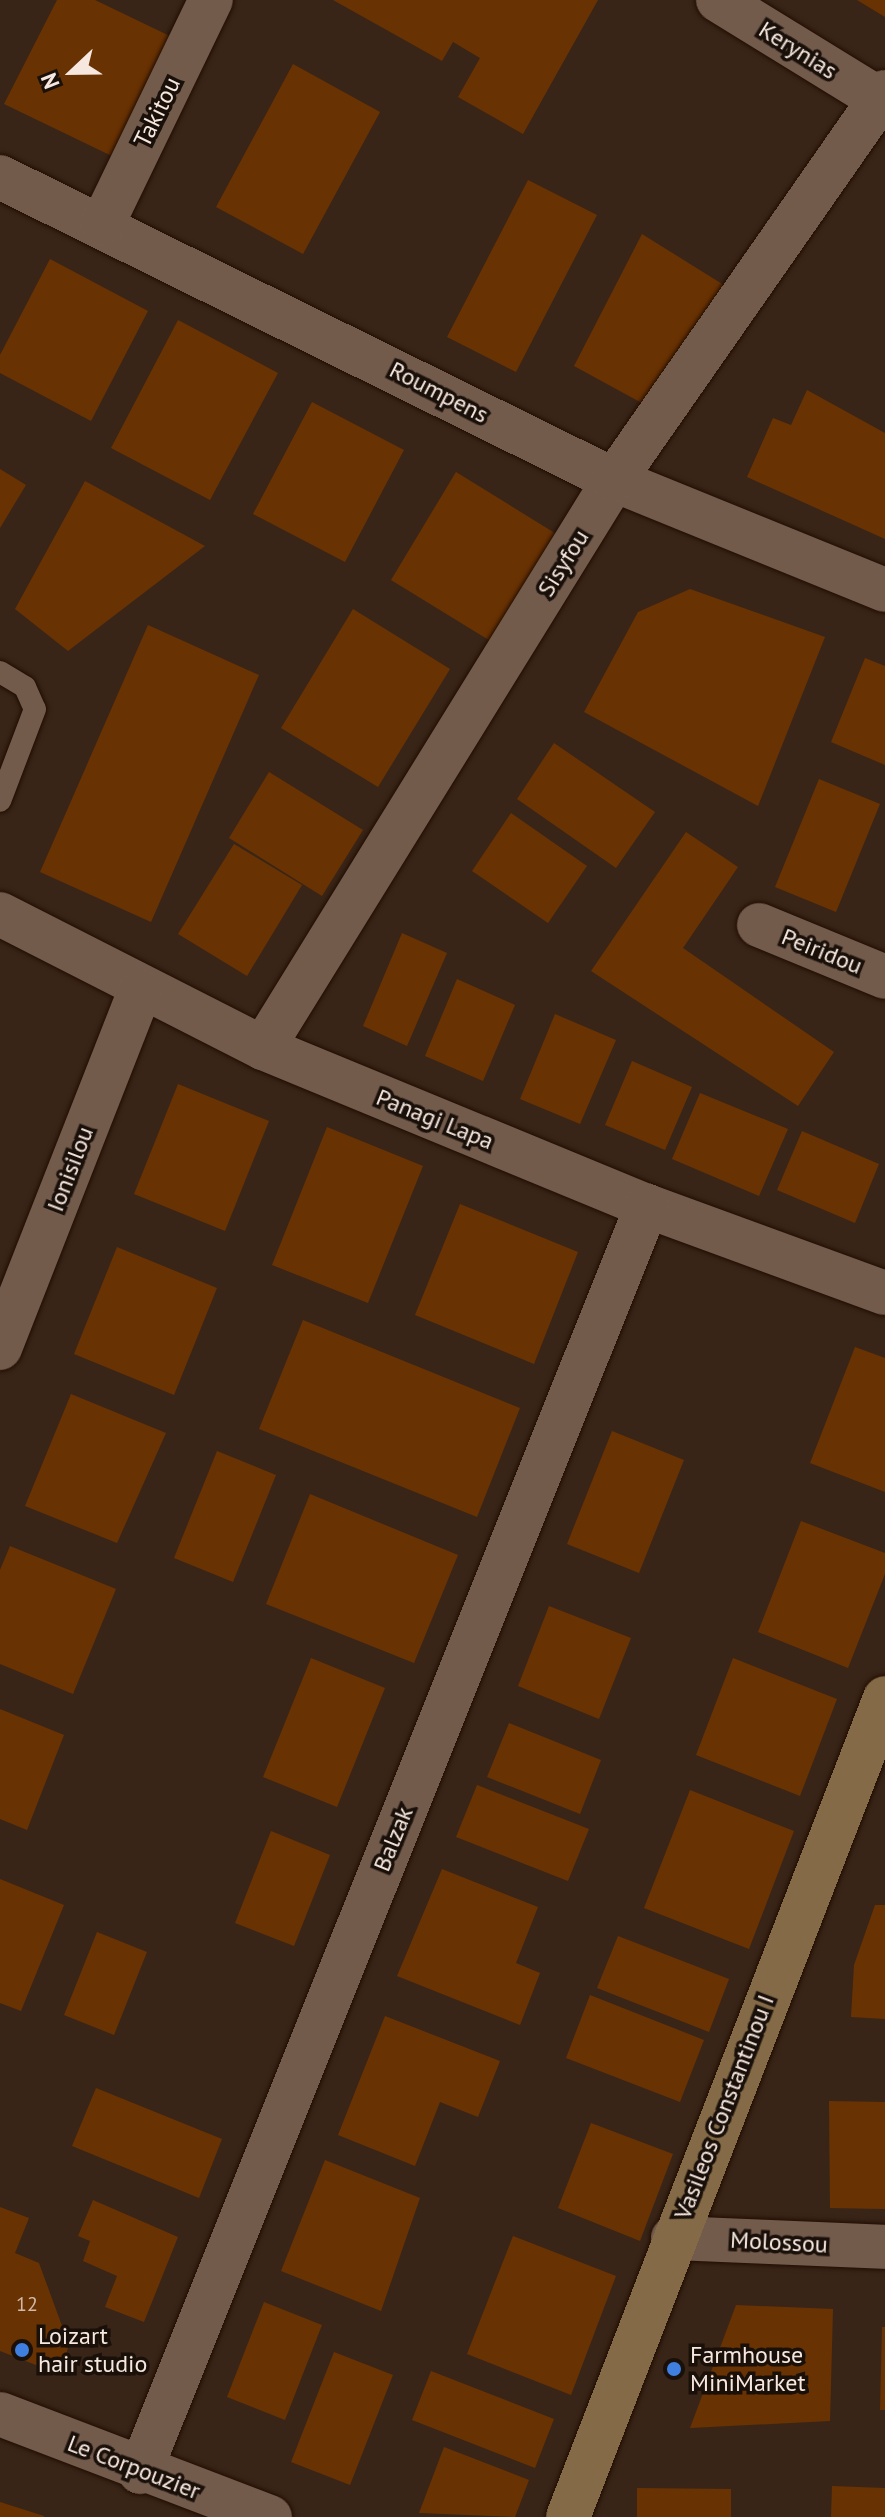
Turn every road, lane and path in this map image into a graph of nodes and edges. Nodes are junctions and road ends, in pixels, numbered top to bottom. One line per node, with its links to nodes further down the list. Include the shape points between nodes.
1 (211, 0): 5 (street, Takitou)
2 (718, 0): 3 (street, Kerynias)
3 (882, 96): 6 (street, Sisyfou)
4 (0, 177): 5 (street, Roumpens)
5 (103, 223): 6 (street, Roumpens)
6 (614, 480): 7 (street, Roumpens); 14 (street, Sisyfou)
7 (885, 590)
8 (0, 672): 9 (lane, via 25,687 35,709)
9 (0, 801)
10 (0, 914): 13 (street, Panagi Lapa)
11 (759, 925): 12 (street, Peiridou)
12 (885, 977)
13 (140, 991): 14 (street, Panagi Lapa); 17 (street, Ionisilou)
14 (263, 1048): 15 (street, Panagi Lapa)
15 (647, 1206): 16 (street, Panagi Lapa); 22 (street, Balzak)
16 (885, 1293)
17 (0, 1348)
18 (885, 1698): 19 (main road, Vasileos Constantinou I)
19 (673, 2238): 20 (street, Molossou); 24 (main road, Vasileos Constantinou I)
20 (885, 2247)
21 (0, 2414): 22 (street, Le Corpouzier)
22 (140, 2472): 23 (street, Le Corpouzier)
23 (270, 2517)
24 (568, 2517)

